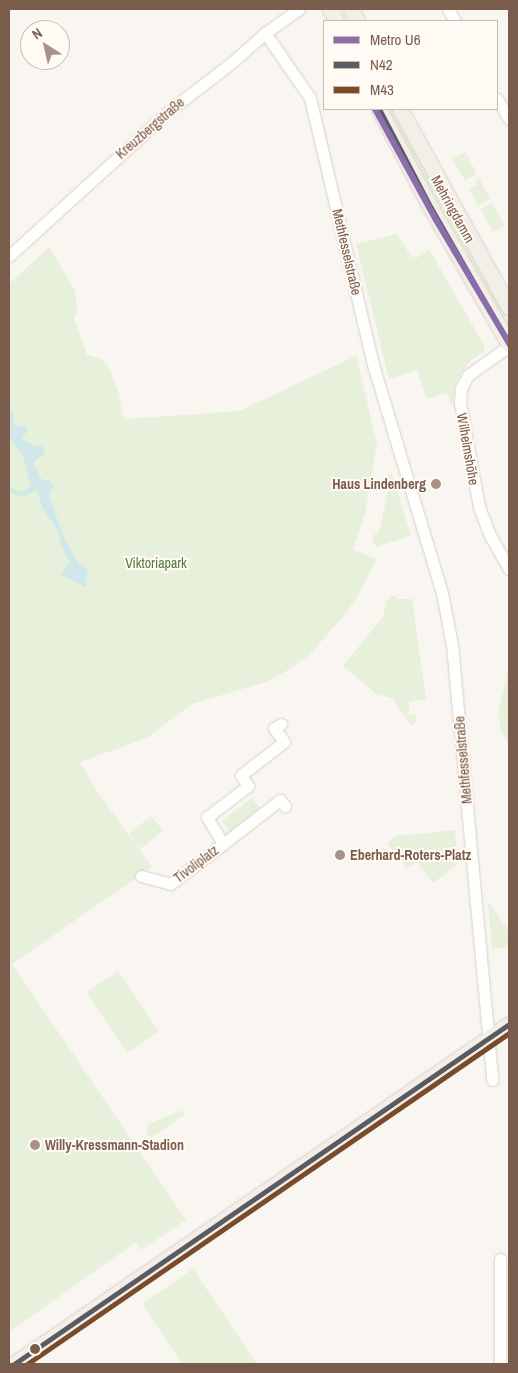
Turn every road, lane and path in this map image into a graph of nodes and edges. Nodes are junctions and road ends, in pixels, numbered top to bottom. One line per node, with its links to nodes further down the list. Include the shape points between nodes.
1 (299, 9): 2 (street, Kreuzbergstraße)
2 (265, 33): 7 (street, Kreuzbergstraße, via 170,110); 16 (street, Methfesselstraße, via 310,98 372,361 442,593 452,645)
3 (498, 101): 6 (street)
4 (380, 110): 9 (main road, Mehringdamm)
5 (401, 110): 8 (main road, Mehringdamm)
6 (509, 119)
7 (9, 256)
8 (509, 307)
9 (509, 345): 10 (street, Wilhelmshöhe, via 468,375 461,388 460,403 478,506)
10 (509, 569)
11 (281, 724): 13 (street, Tivoliplatz, via 274,728 284,742 241,775 248,786 207,817)
12 (285, 806): 13 (street, Tivoliplatz, via 280,800)
13 (223, 844): 14 (street, Tivoliplatz, via 170,884)
14 (141, 876)
15 (509, 1024): 16 (main road)
16 (489, 1038): 17 (street, Methfesselstraße); 19 (main road)
17 (492, 1080)
18 (500, 1259): 20 (street)
19 (14, 1364)
20 (500, 1364)

